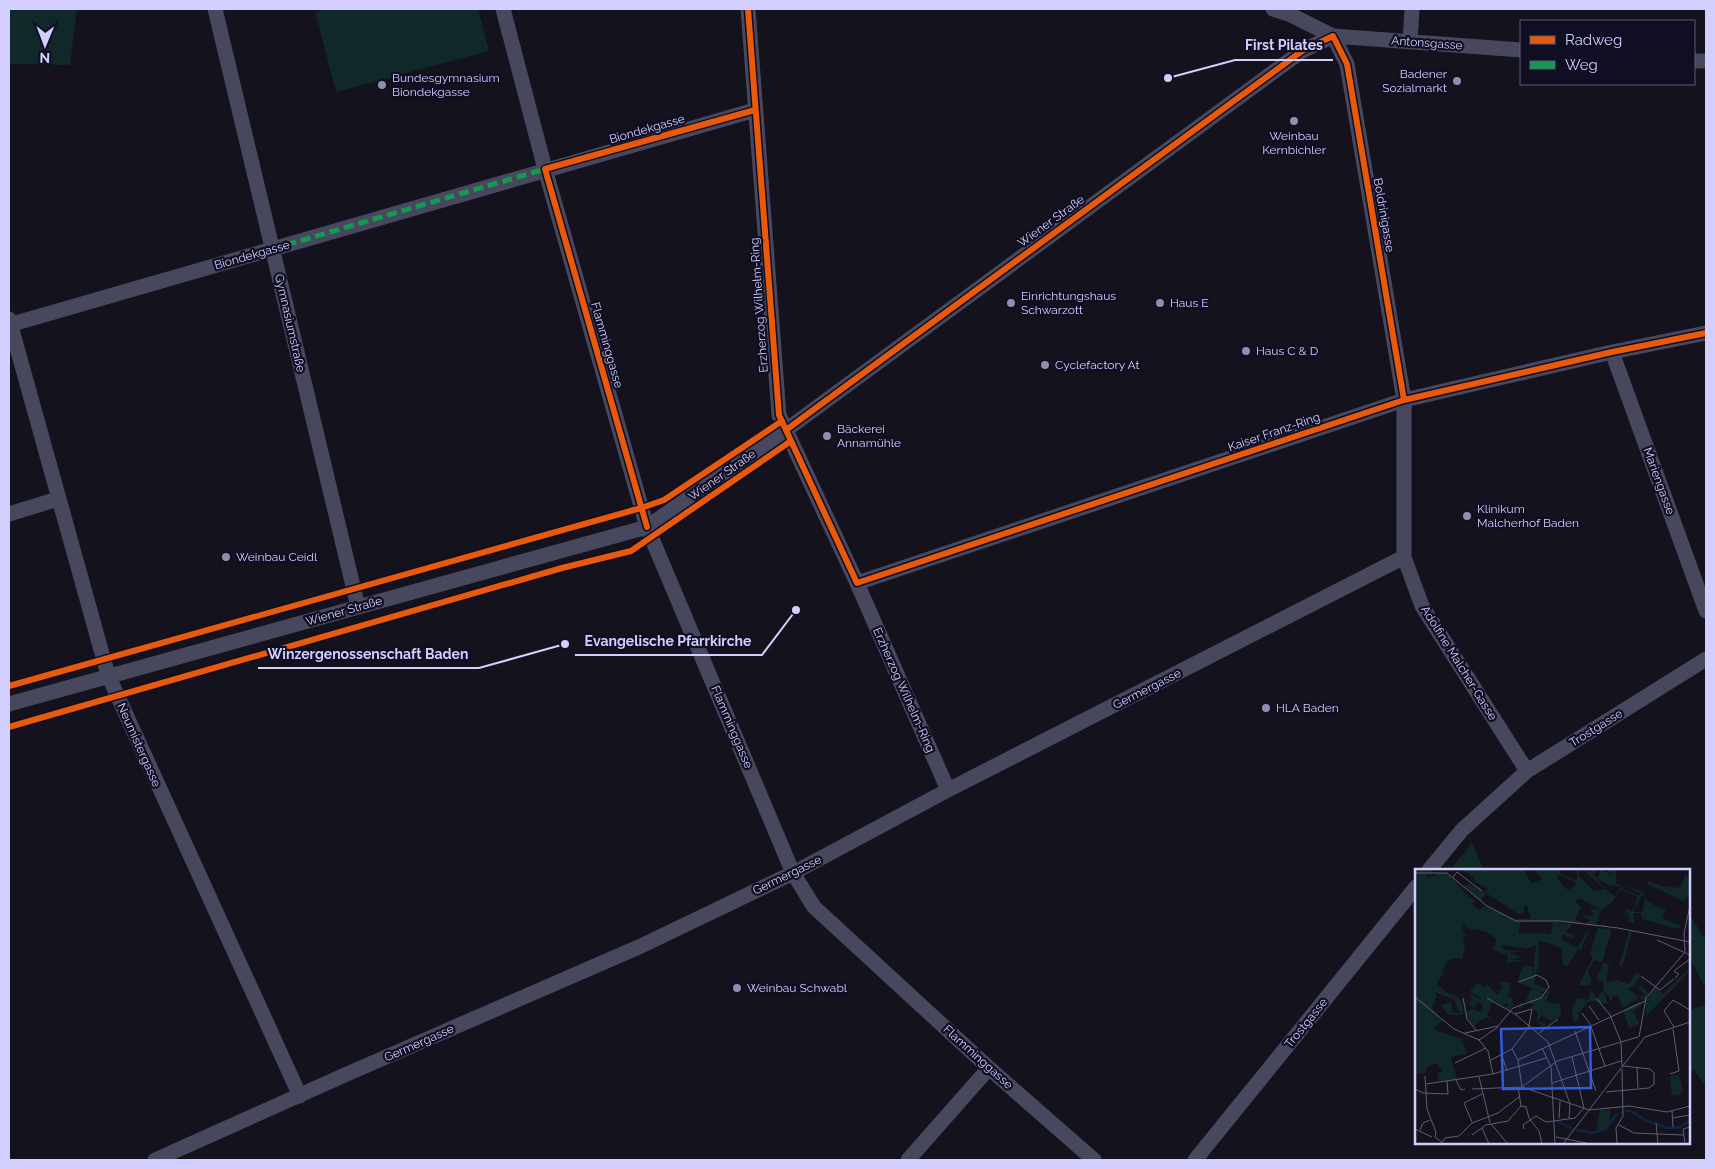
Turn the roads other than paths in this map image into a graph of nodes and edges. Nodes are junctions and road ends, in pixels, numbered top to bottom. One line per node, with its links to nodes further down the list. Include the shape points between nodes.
1 (215, 9): 11 (street, Gymnasiumstraße)
2 (503, 9): 10 (street, Flamminggasse)
3 (748, 9): 9 (street, Erzherzog Wilhelm-Ring)
4 (1273, 9): 6 (street)
5 (1412, 9): 7 (street)
6 (1333, 36): 7 (street, Antonsgasse); 15 (street, Boldrinigasse, via 1347,64); 16 (street, Wiener Straße, via 1302,51)
7 (1410, 41): 8 (street, Antonsgasse)
8 (1520, 50)
9 (755, 110): 10 (street, Biondekgasse); 16 (street, Erzherzog Wilhelm-Ring, via 779,414)
10 (545, 169): 11 (street, Biondekgasse); 19 (street, Flamminggasse)
11 (272, 249): 12 (street, Biondekgasse); 22 (street, Gymnasiumstraße)
12 (9, 323): 17 (street, Neumistergasse)
13 (1706, 333): 14 (street, Kaiser Franz-Ring)
14 (1612, 352): 15 (street, Kaiser Franz-Ring); 23 (street, Mariengasse)
15 (1404, 400): 20 (street, Adolfine Malcher-Gasse); 21 (street, Kaiser Franz-Ring)
16 (786, 430): 19 (street, Wiener Straße); 21 (street, Erzherzog Wilhelm-Ring)
17 (58, 499): 18 (street); 25 (street, Neumistergasse)
18 (9, 514)
19 (647, 527): 22 (street, Wiener Straße); 30 (street, Flamminggasse)
20 (1404, 557): 27 (street, Adolfine Malcher-Gasse, via 1422,606); 28 (street, Germergasse)
21 (857, 583): 28 (street, Erzherzog Wilhelm-Ring)
22 (358, 607): 25 (street, Wiener Straße)
23 (1706, 610)
24 (1706, 659): 27 (street, Trostgasse)
25 (108, 676): 26 (street, Wiener Straße); 33 (street, Neumistergasse)
26 (9, 704)
27 (1528, 771): 29 (street, Trostgasse, via 1462,830)
28 (948, 790): 30 (street, Germergasse)
29 (1431, 869)
30 (794, 873): 32 (street, Flamminggasse, via 814,907); 33 (street, Germergasse, via 641,946)
31 (1415, 888): 37 (street, Trostgasse)
32 (989, 1068): 35 (street); 36 (street, Flamminggasse)
33 (300, 1096): 34 (street, Germergasse)
34 (155, 1160)
35 (908, 1160)
36 (1094, 1160)
37 (1195, 1160)

